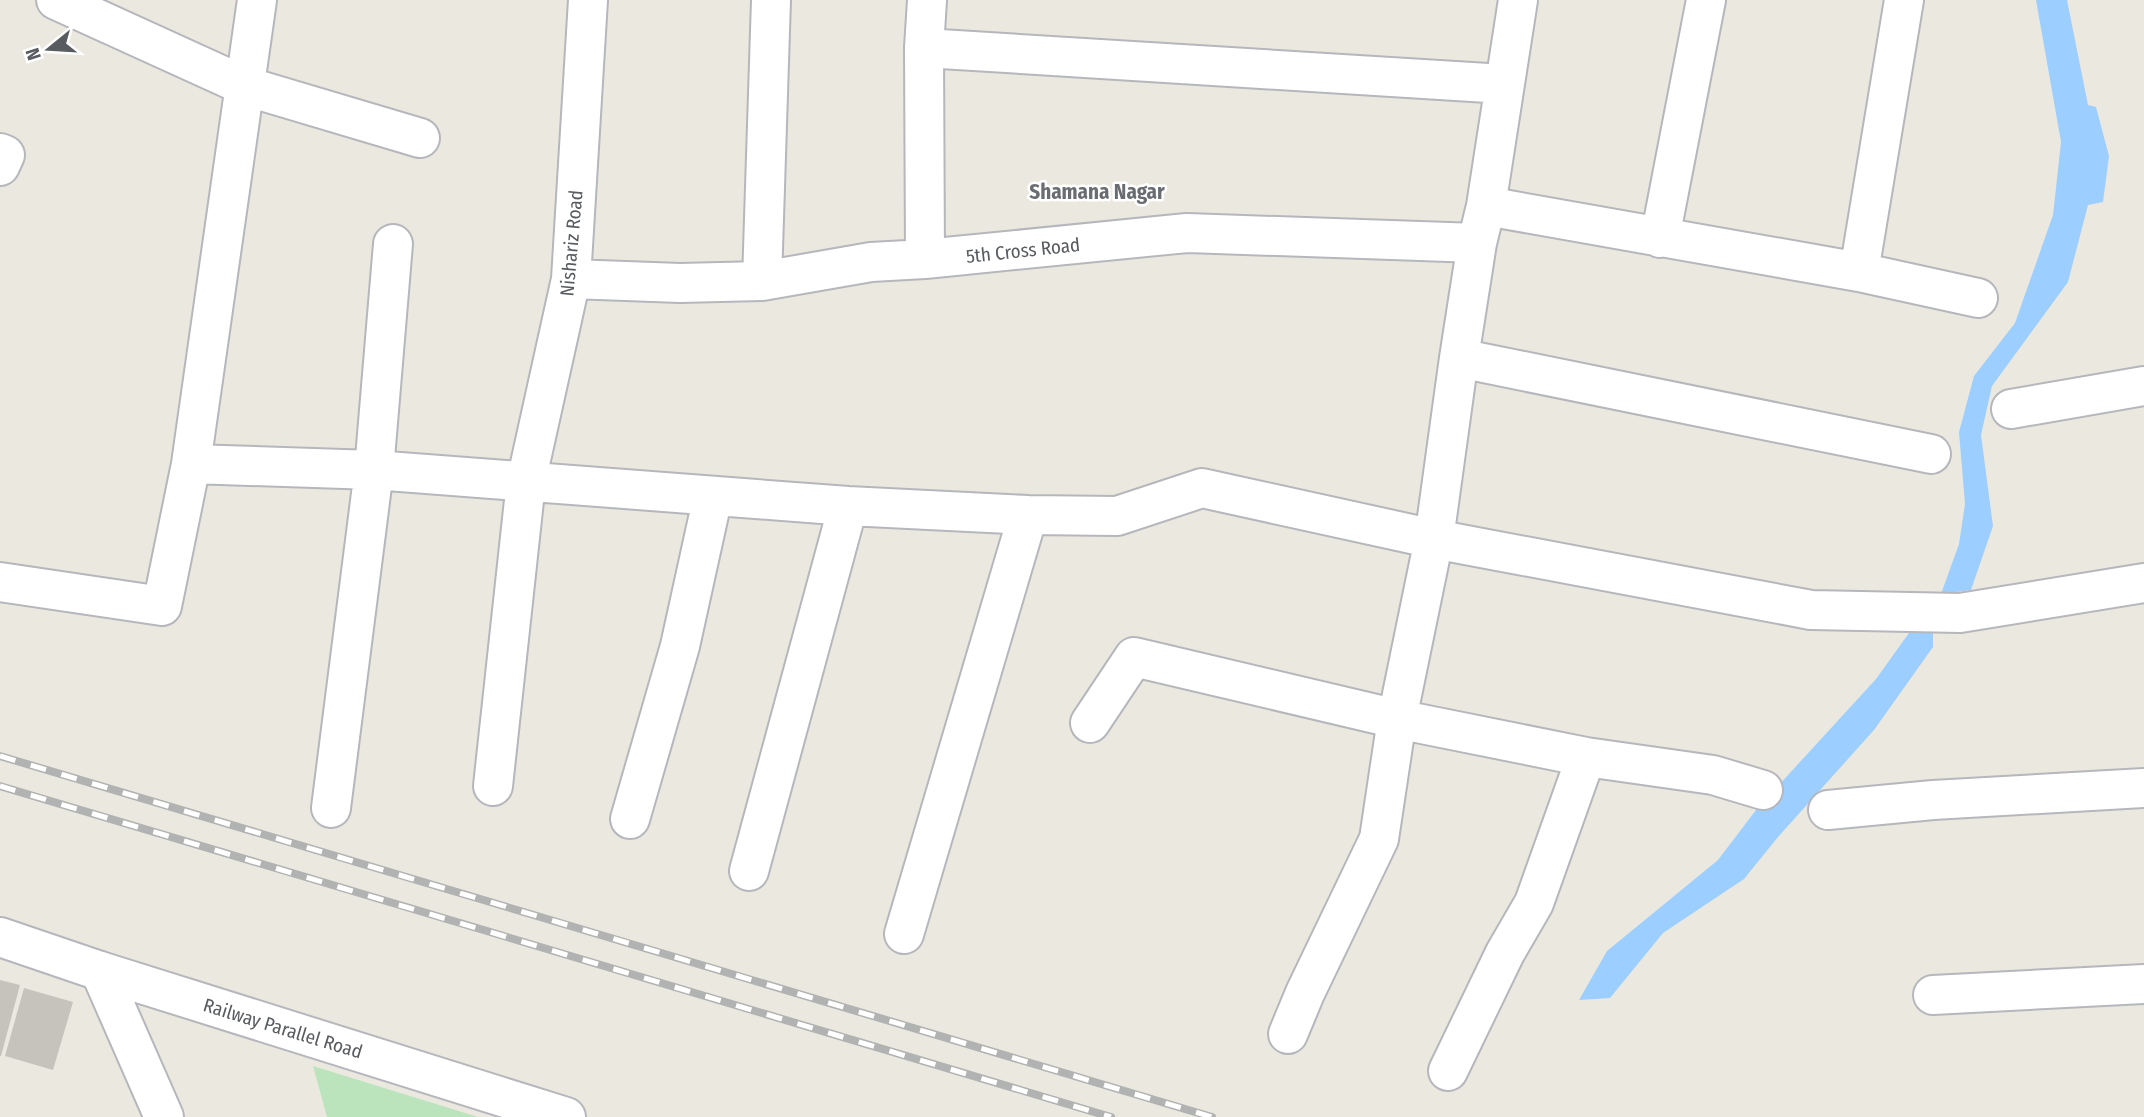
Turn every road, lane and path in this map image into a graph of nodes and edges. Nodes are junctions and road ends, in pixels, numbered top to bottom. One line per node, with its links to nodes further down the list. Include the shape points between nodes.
1 (257, 0): 11 (street)
2 (588, 0): 21 (street, Nishariz Road)
3 (771, 0): 22 (street)
4 (927, 0): 9 (street)
5 (1518, 0): 10 (street)
6 (1706, 0): 16 (street)
7 (1904, 0): 20 (street)
8 (68, 2): 11 (street)
9 (924, 48): 10 (street); 19 (street)
10 (1504, 84): 15 (street)
11 (245, 86): 12 (street); 28 (street)
12 (420, 138)
13 (0, 153): 14 (street, via 5,155)
14 (0, 166)
15 (1486, 206): 16 (street); 17 (street)
16 (1660, 238): 20 (street)
17 (1476, 243): 19 (street, 5th Cross Road, via 1187,233); 24 (street)
18 (393, 244): 29 (street)
19 (925, 259): 22 (street, 5th Cross Road, via 872,262)
20 (1859, 272): 23 (street)
21 (571, 279): 22 (street, 5th Cross Road); 30 (street, Nishariz Road)
22 (762, 281)
23 (1978, 298)
24 (1459, 358): 27 (street); 34 (street)
25 (2144, 386): 26 (street)
26 (2011, 409)
27 (1931, 454)
28 (191, 464): 29 (street); 35 (street, via 162,606)
29 (374, 470): 30 (street); 43 (street)
30 (526, 482): 31 (street); 40 (street, Nishariz Road)
31 (713, 496): 32 (street); 45 (street, via 680,646)
32 (848, 506): 33 (street); 46 (street)
33 (1028, 515): 34 (street, via 1117,516 1202,488); 47 (street)
34 (1434, 539): 36 (street, via 1811,610 1960,613); 37 (street)
35 (0, 582)
36 (2144, 583)
37 (1397, 719): 38 (street, via 1134,657); 39 (street); 52 (street, via 1379,839)
38 (1090, 723)
39 (1586, 757): 42 (street, via 1713,775); 53 (street, via 1534,903)
40 (493, 786)
41 (2144, 788): 44 (street)
42 (1763, 790)
43 (331, 808)
44 (1828, 810)
45 (630, 819)
46 (749, 871)
47 (905, 934)
48 (0, 937): 49 (street, Railway Parallel Road)
49 (100, 971): 54 (street); 55 (street, Railway Parallel Road)
50 (2144, 984): 51 (street)
51 (1933, 995)
52 (1288, 1034)
53 (1448, 1071)
54 (164, 1117)
55 (566, 1117)

